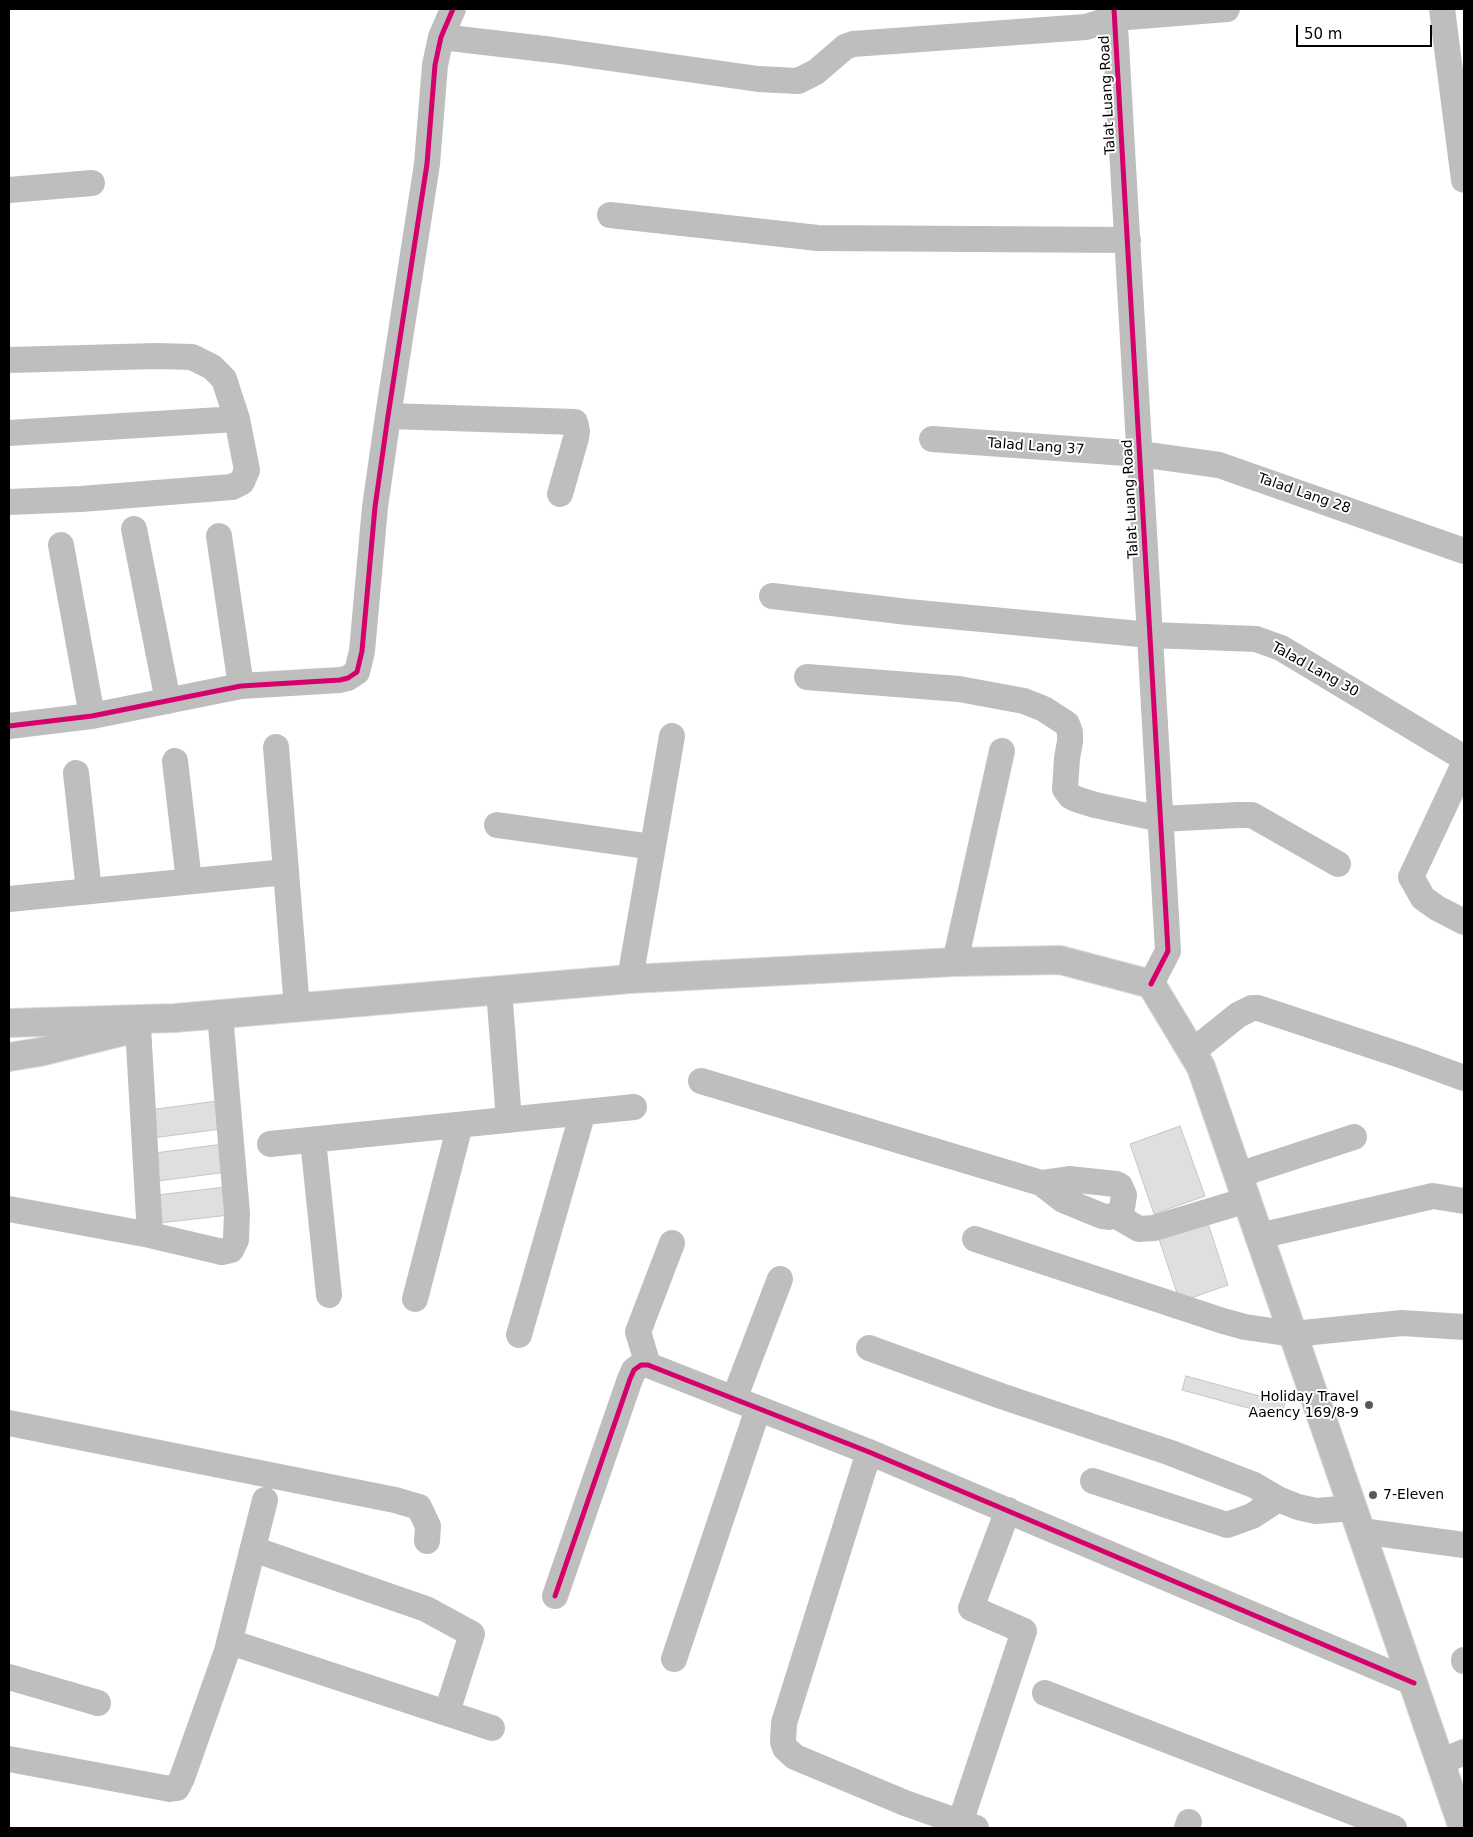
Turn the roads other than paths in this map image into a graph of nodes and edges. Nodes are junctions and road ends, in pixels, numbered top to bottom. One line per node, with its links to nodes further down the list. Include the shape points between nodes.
1 (453, 9): 5 (street)
2 (1227, 9): 4 (street)
3 (1442, 9): 6 (street)
4 (1115, 13): 5 (street, via 1086,27 853,44 816,72 798,81 758,79); 10 (street, Talat Luang Road)
5 (441, 37): 12 (street, via 435,66 425,178)
6 (1464, 180)
7 (92, 183): 8 (street)
8 (9, 190)
9 (610, 215): 10 (street, via 818,238)
10 (1128, 240): 16 (street, Talat Luang Road)
11 (9, 360): 13 (street, via 192,357 212,367 224,379)
12 (388, 416): 17 (street, via 575,422 576,438); 26 (street, via 357,672 340,680)
13 (237, 419): 14 (street); 18 (street, via 247,470 242,482 232,487)
14 (9, 433)
15 (932, 439): 16 (street, Talad Lang 37)
16 (1140, 454): 22 (street, Talad Lang 28, via 1219,464); 24 (street, Talat Luang Road)
17 (560, 494)
18 (9, 502)
19 (134, 529): 27 (street)
20 (219, 536): 26 (street)
21 (61, 545): 28 (street)
22 (1464, 551)
23 (772, 596): 24 (street, Talad Lang 30)
24 (1150, 635): 33 (street, Talad Lang 30, via 1256,639 1281,648); 37 (street, Talat Luang Road)
25 (807, 677): 37 (street, via 959,689 1024,701 1044,709 1067,724 1070,732 1065,779 1065,789 1070,796 1095,805)
26 (241, 686): 27 (street)
27 (168, 700): 28 (street)
28 (92, 716): 29 (street)
29 (9, 726)
30 (672, 736): 39 (street)
31 (276, 747): 41 (street)
32 (1002, 751): 46 (street)
33 (1464, 758)
34 (175, 761): 42 (street)
35 (1464, 764): 45 (street, via 1412,877 1424,898)
36 (76, 773): 43 (street)
37 (1161, 819): 40 (street, via 1252,815); 48 (street, Talat Luang Road, via 1168,951)
38 (497, 825): 39 (street)
39 (653, 847): 47 (street)
40 (1338, 864)
41 (286, 872): 42 (street); 50 (street)
42 (189, 881): 43 (street)
43 (89, 891): 44 (street)
44 (9, 899)
45 (1464, 922)
46 (955, 962): 47 (main road); 48 (main road, via 1060,960)
47 (630, 979): 49 (main road)
48 (1151, 984): 55 (main road)
49 (499, 990): 50 (main road); 61 (street)
50 (296, 1008): 51 (main road)
51 (220, 1014): 52 (main road); 69 (street, via 237,1213 236,1240 231,1250 222,1252)
52 (175, 1018): 53 (main road); 54 (main road)
53 (9, 1023)
54 (138, 1027): 56 (main road); 69 (street)
55 (1192, 1052): 57 (street, via 1238,1015 1258,1008); 66 (main road, via 1201,1067)
56 (9, 1057)
57 (1464, 1078)
58 (701, 1081): 66 (street, via 1041,1183 1069,1179 1116,1184 1122,1190 1124,1201 1120,1214 1115,1215 1139,1229 1154,1228)
59 (634, 1107): 60 (street)
60 (583, 1112): 61 (street); 78 (street)
61 (509, 1120): 62 (street)
62 (460, 1124): 64 (street); 75 (street)
63 (1354, 1137): 66 (street)
64 (313, 1140): 65 (street); 74 (street)
65 (270, 1144)
66 (1243, 1188): 70 (main road)
67 (1464, 1202): 70 (street, via 1432,1196)
68 (9, 1209): 69 (street)
69 (150, 1235)
70 (1259, 1236): 77 (main road)
71 (975, 1238): 77 (street, via 1223,1321)
72 (672, 1243): 80 (street, via 638,1332)
73 (780, 1280): 81 (street)
74 (329, 1295)
75 (414, 1300)
76 (1464, 1327): 77 (street, via 1402,1323)
77 (1293, 1334): 89 (main road)
78 (519, 1335)
79 (869, 1348): 86 (street, via 1171,1453 1254,1485)
80 (648, 1366): 81 (street); 93 (street, via 641,1365 634,1370 630,1379)
81 (734, 1399): 82 (street)
82 (758, 1409): 84 (street); 95 (street)
83 (9, 1423): 90 (street, via 395,1500 418,1507 428,1526)
84 (869, 1452): 88 (street); 104 (street, via 784,1723 783,1742 795,1757)
85 (1092, 1481): 86 (street, via 1227,1524 1252,1516)
86 (1278, 1498): 89 (street, via 1298,1507)
87 (266, 1500): 92 (street)
88 (1008, 1510): 97 (street); 104 (street, via 971,1608 1024,1631)
89 (1357, 1520): 91 (street); 97 (main road)
90 (428, 1541)
91 (1464, 1545)
92 (253, 1549): 94 (street); 100 (street, via 426,1609 472,1634)
93 (555, 1596)
94 (230, 1642): 100 (street); 103 (street, via 177,1788)
95 (674, 1659)
96 (9, 1677): 99 (street)
97 (1414, 1683): 102 (main road)
98 (1045, 1692): 105 (street)
99 (98, 1703)
100 (447, 1712): 101 (street)
101 (492, 1728)
102 (1453, 1757): 106 (main road)
103 (9, 1759)
104 (968, 1826)
105 (1394, 1828)
106 (1464, 1828)

